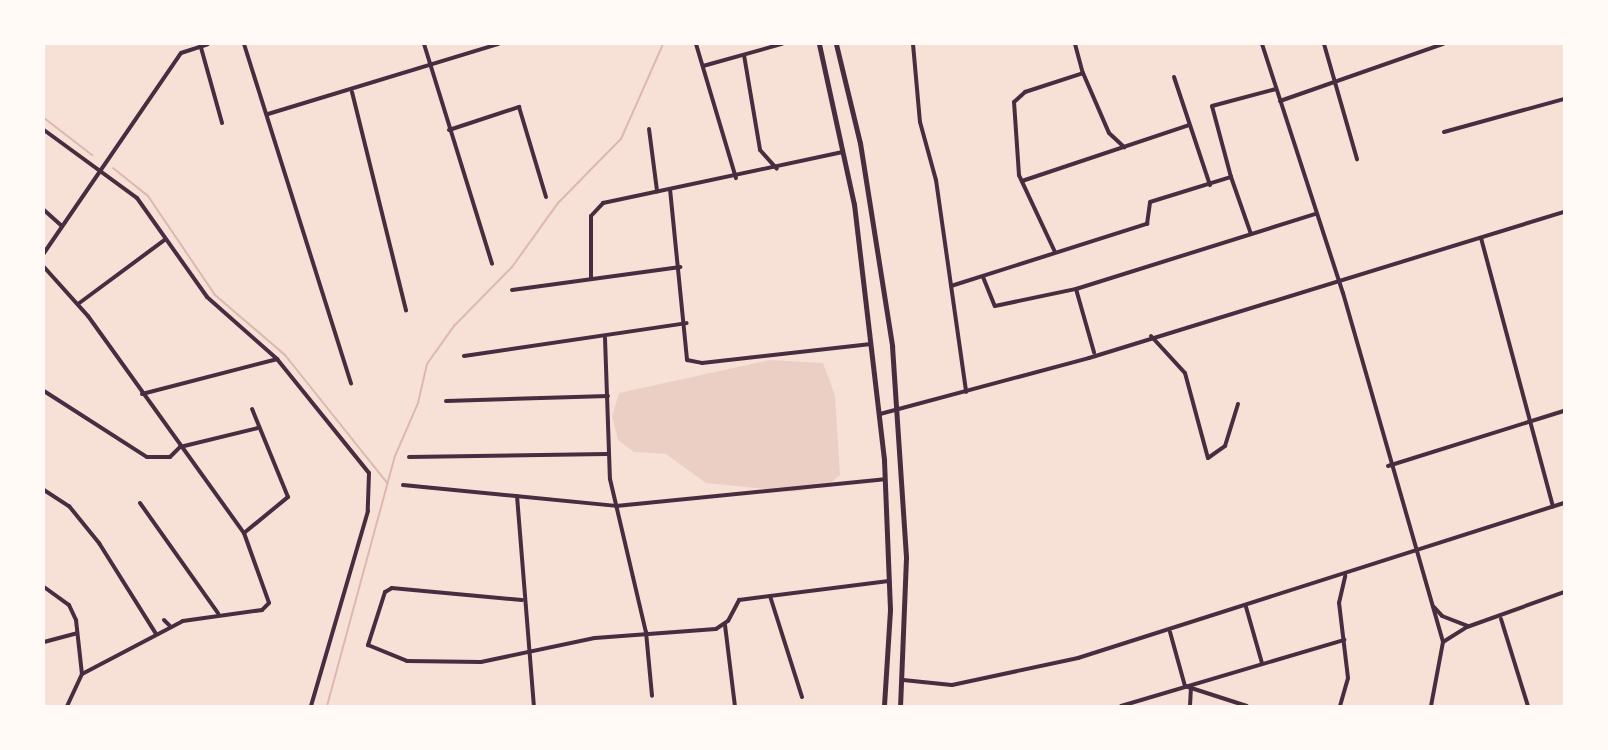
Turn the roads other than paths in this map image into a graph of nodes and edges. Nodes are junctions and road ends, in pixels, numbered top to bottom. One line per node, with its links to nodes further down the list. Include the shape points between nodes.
1 (200, 44): 2 (street); 26 (street); 36 (street, via 180,53)
2 (207, 44)
3 (244, 44): 25 (street)
4 (424, 44): 16 (street)
5 (499, 44): 16 (street)
6 (696, 44): 17 (street)
7 (782, 44): 15 (street)
8 (819, 44): 33 (main road)
9 (836, 44): 81 (main road, via 876,234)
10 (913, 44): 60 (street, via 920,122 936,180)
11 (1076, 44): 18 (street)
12 (1262, 44): 21 (street)
13 (1324, 44): 20 (street)
14 (1443, 44): 20 (street)
15 (744, 55): 17 (street); 35 (street, via 760,150)
16 (430, 64): 22 (street); 30 (street)
17 (703, 66): 38 (street)
18 (1083, 73): 32 (street, via 1108,133); 39 (street, via 1025,92 1014,102)
19 (1174, 77): 27 (street)
20 (1334, 82): 24 (street); 34 (street)
21 (1276, 89): 24 (street); 37 (street, via 1212,106)
22 (352, 91): 25 (street); 64 (street, via 350,100)
23 (1564, 99): 31 (street)
24 (1280, 101): 46 (street)
25 (268, 114): 72 (street)
26 (222, 123)
27 (1189, 125): 32 (street); 40 (street)
28 (649, 129): 42 (street)
29 (44, 130): 36 (street)
30 (449, 130): 43 (street, via 519,107); 54 (street)
31 (1444, 132)
32 (1124, 147): 39 (street)
33 (844, 152): 35 (street); 68 (main road)
34 (1357, 159)
35 (778, 169): 38 (street)
36 (98, 172): 48 (street); 51 (street, via 137,198)
37 (1231, 177): 40 (street); 49 (street)
38 (736, 178): 41 (street)
39 (1021, 181): 52 (street)
40 (1210, 185): 52 (street, via 1150,202 1147,224)
41 (670, 189): 42 (street); 56 (street)
42 (657, 191): 58 (street, via 596,208)
43 (546, 197)
44 (44, 210): 48 (street)
45 (1563, 212): 47 (street); 50 (street)
46 (1316, 214): 49 (street); 59 (street)
47 (1564, 221)
48 (62, 226): 53 (street)
49 (1251, 234): 61 (street)
50 (1481, 238): 59 (street); 83 (street)
51 (166, 239): 63 (street); 71 (street, via 207,297)
52 (1055, 252): 57 (street)
53 (44, 253)
54 (492, 264)
55 (44, 267): 63 (street)
56 (681, 267): 58 (street); 65 (street)
57 (983, 277): 60 (street); 61 (street, via 994,306)
58 (591, 279): 62 (street)
59 (1338, 280): 66 (street); 88 (street)
60 (951, 286): 74 (street)
61 (1076, 289): 69 (street)
62 (512, 290)
63 (78, 304): 75 (street)
64 (406, 310)
65 (687, 322): 67 (street); 68 (street, via 687,360 702,363 856,342)
66 (1150, 335): 69 (street); 78 (street, via 1185,373 1208,458 1225,446)
67 (605, 338): 70 (street); 76 (street)
68 (873, 344): 82 (main road)
69 (1094, 352): 74 (street)
70 (464, 356)
71 (277, 359): 75 (street); 129 (street, via 373,482)
72 (351, 384)
73 (44, 391): 85 (street, via 137,455 170,457)
74 (966, 392): 81 (street)
75 (142, 394): 85 (street)
76 (608, 396): 77 (street); 86 (street)
77 (446, 401)
78 (1238, 404)
79 (252, 410): 84 (street)
80 (1564, 411): 83 (street)
81 (897, 412): 82 (street); 123 (main road, via 906,558)
82 (880, 414): 89 (main road)
83 (1532, 421): 88 (street); 96 (street)
84 (258, 428): 85 (street); 97 (street, via 288,498)
85 (180, 447): 97 (street)
86 (607, 454): 87 (street); 95 (street)
87 (409, 457)
88 (1388, 466): 98 (street)
89 (885, 479): 95 (street); 100 (main road)
90 (403, 485): 92 (street)
91 (44, 490): 116 (street, via 69,506 99,543)
92 (517, 496): 95 (street); 104 (street)
93 (140, 503): 107 (street)
94 (1564, 503): 96 (street)
95 (616, 506): 113 (street)
96 (1554, 506): 98 (street)
97 (244, 533): 107 (street, via 269,606)
98 (1416, 552): 99 (street); 105 (street)
99 (1345, 576): 106 (street); 117 (street, via 1339,603)
100 (889, 581): 103 (street); 132 (main road)
101 (44, 587): 115 (street, via 69,605)
102 (1564, 592): 108 (street, via 1529,602)
103 (770, 596): 110 (street, via 735,602); 127 (street)
104 (522, 600): 120 (street); 120 (street, via 392,588 385,592 368,645 407,660 481,662)
105 (1431, 604): 112 (street, via 1442,616); 119 (street)
106 (1246, 607): 114 (street); 121 (street)
107 (218, 613): 111 (street)
108 (1501, 619): 112 (street); 139 (street)
109 (164, 620): 111 (street)
110 (725, 625): 113 (street); 131 (street)
111 (170, 626): 116 (street)
112 (1470, 626): 119 (street)
113 (646, 632): 120 (street); 126 (street)
114 (1170, 632): 123 (street, via 969,682 935,686); 124 (street)
115 (77, 633): 118 (street); 122 (street)
116 (156, 634): 122 (street)
117 (1344, 640): 121 (street); 137 (street, via 1348,678)
118 (44, 642)
119 (1443, 642): 138 (street)
120 (529, 653): 130 (street)
121 (1262, 663): 124 (street)
122 (82, 674): 128 (street)
123 (903, 680): 133 (main road)
124 (1185, 686): 125 (street); 134 (street)
125 (1191, 688): 135 (street); 136 (street)
126 (652, 696)
127 (802, 697)
128 (67, 706)
129 (311, 706)
130 (534, 706)
131 (735, 706)
132 (884, 706)
133 (900, 706)
134 (1121, 706)
135 (1190, 706)
136 (1247, 706)
137 (1340, 706)
138 (1431, 706)
139 (1528, 706)

